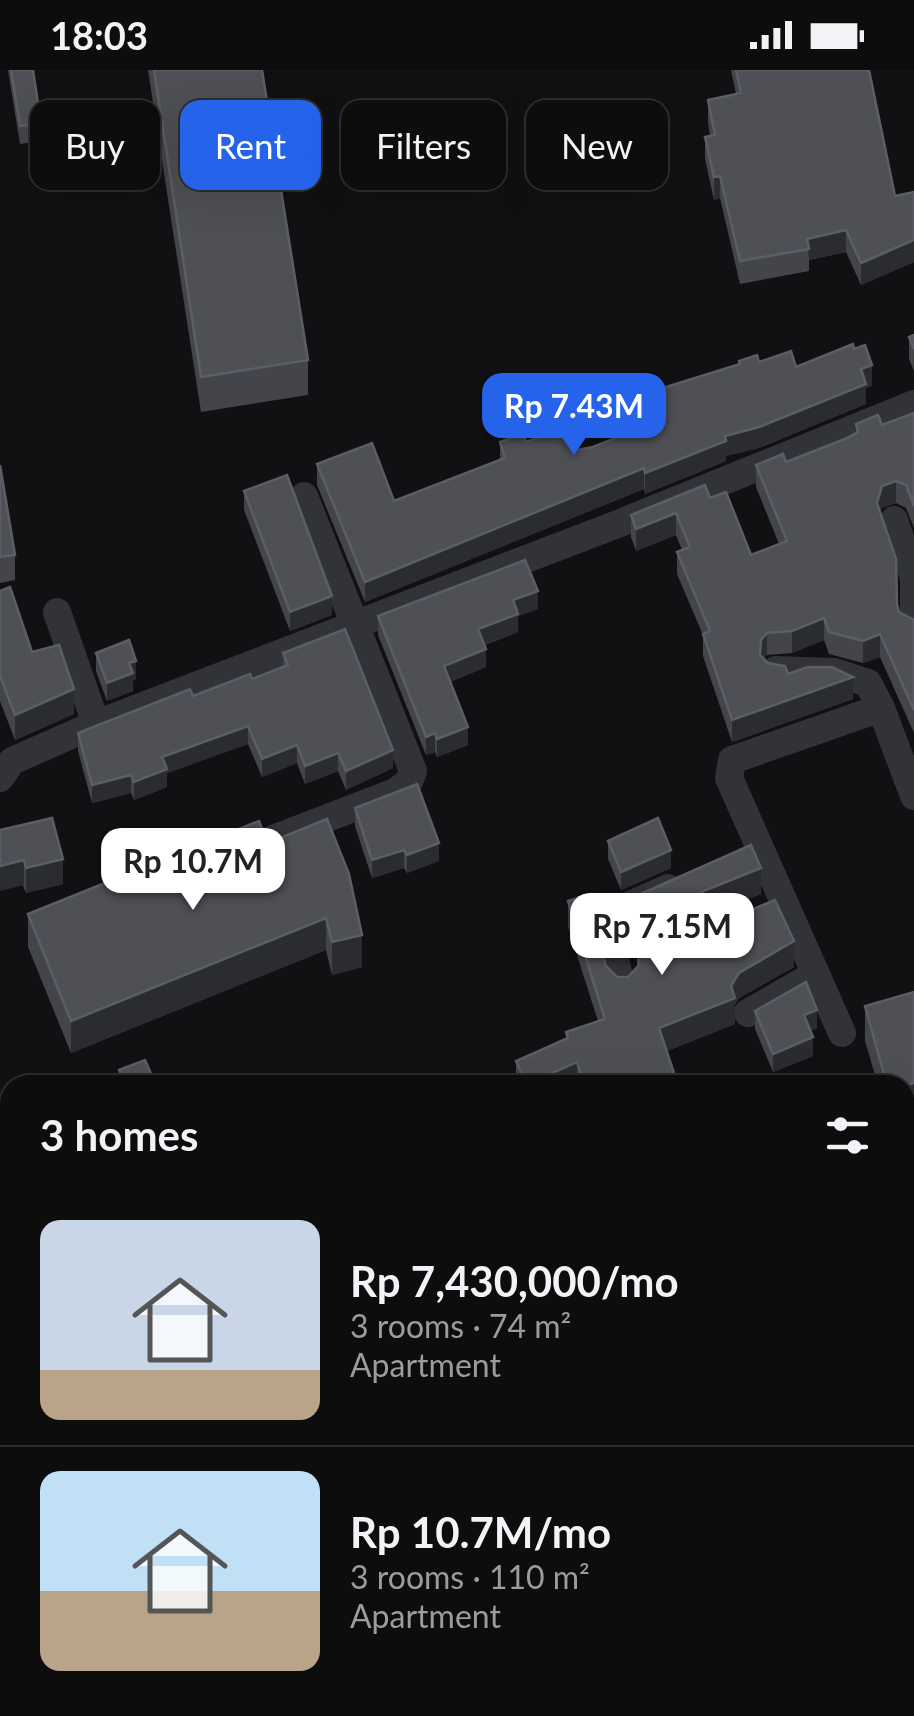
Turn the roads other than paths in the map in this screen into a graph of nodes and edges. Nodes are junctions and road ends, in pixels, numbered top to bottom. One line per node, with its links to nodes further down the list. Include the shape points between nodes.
1 (914, 404): 6 (street)
2 (304, 496): 6 (street)
3 (894, 520): 4 (street)
4 (914, 578): 7 (street)
5 (57, 612): 10 (street)
6 (355, 623): 10 (street); 13 (street, via 412,777 395,792)
7 (914, 624)
8 (776, 670): 9 (street, via 834,672 868,683)
9 (881, 708): 12 (street); 14 (street, via 732,760 729,778)
10 (96, 724): 11 (street, via 12,761)
11 (0, 778)
12 (914, 796)
13 (274, 838)
14 (761, 846): 15 (street); 17 (street)
15 (730, 861)
16 (698, 875): 20 (street, via 603,916)
17 (785, 903): 18 (street); 19 (street)
18 (754, 915)
19 (816, 974): 21 (street); 22 (street)
20 (622, 986)
21 (748, 1013)
22 (842, 1033)

